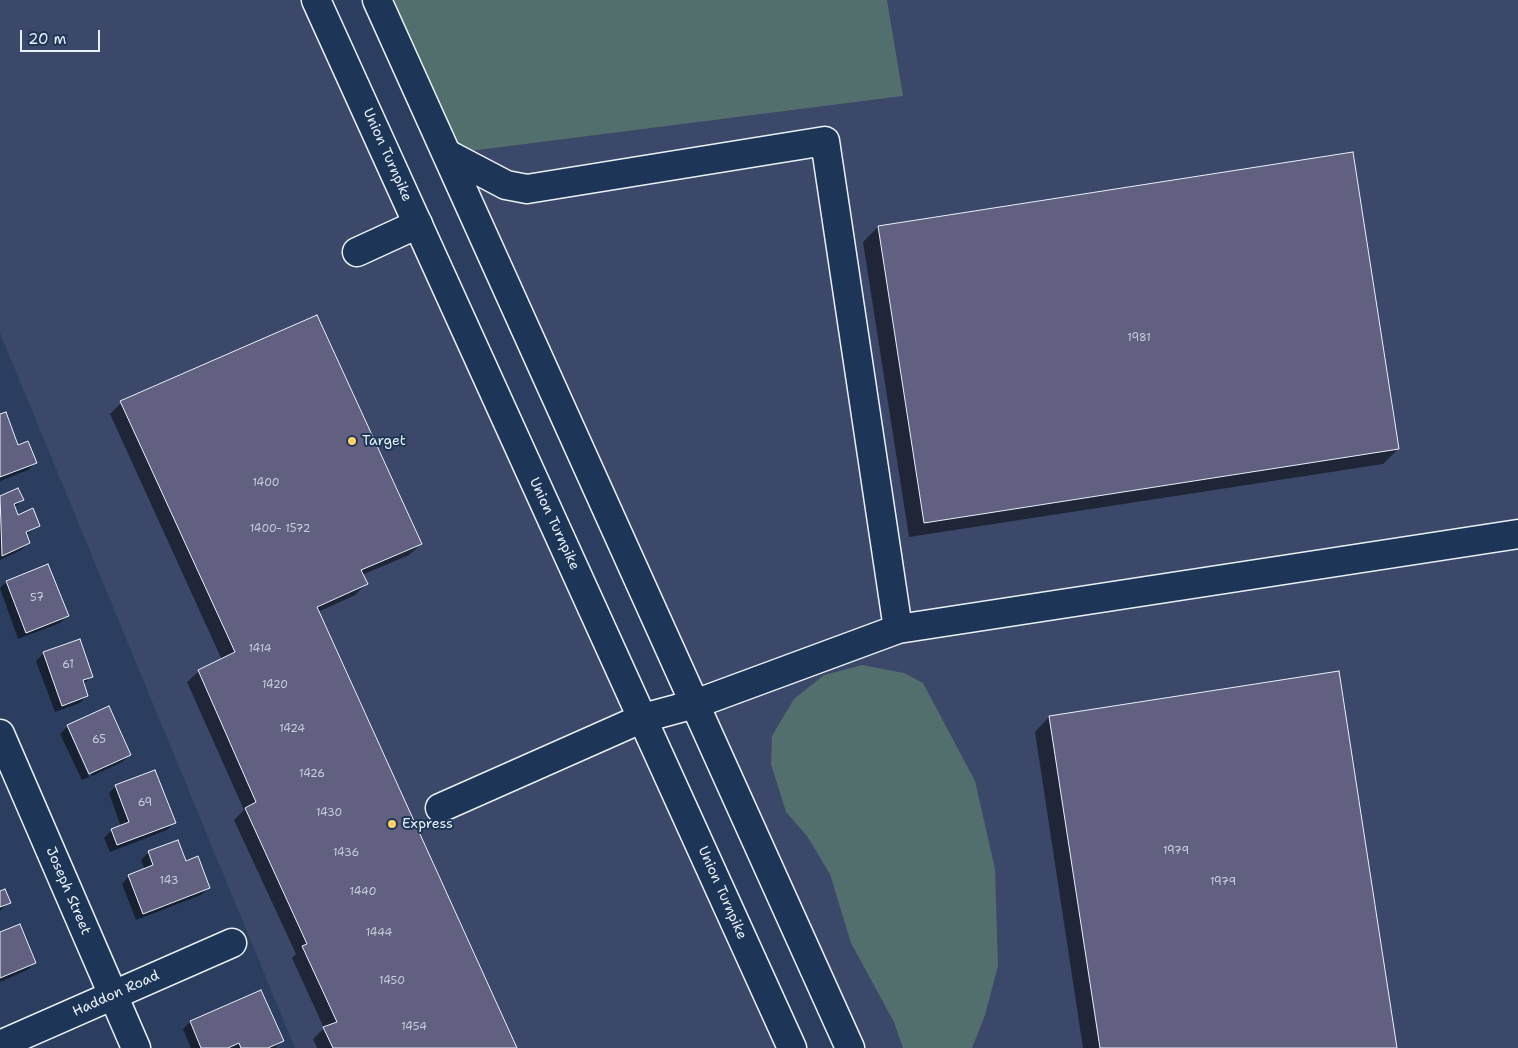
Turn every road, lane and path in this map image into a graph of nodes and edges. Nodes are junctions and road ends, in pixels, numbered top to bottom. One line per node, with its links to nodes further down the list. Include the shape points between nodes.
1 (316, 0): 4 (main road, Union Turnpike)
2 (377, 0): 3 (main road)
3 (446, 154): 7 (main road, via 498,182 527,189 825,141); 8 (main road)
4 (418, 224): 5 (main road); 9 (main road, Union Turnpike)
5 (357, 252)
6 (1518, 534): 7 (main road)
7 (898, 628): 8 (main road)
8 (695, 704): 9 (main road); 17 (main road)
9 (643, 718): 11 (main road); 16 (main road, Union Turnpike)
10 (0, 734): 13 (main road, Joseph Street)
11 (440, 808)
12 (232, 943): 13 (main road, Haddon Road)
13 (114, 996): 14 (main road, Haddon Road); 15 (main road, Joseph Street)
14 (0, 1045)
15 (136, 1048)
16 (792, 1048)
17 (850, 1048)

